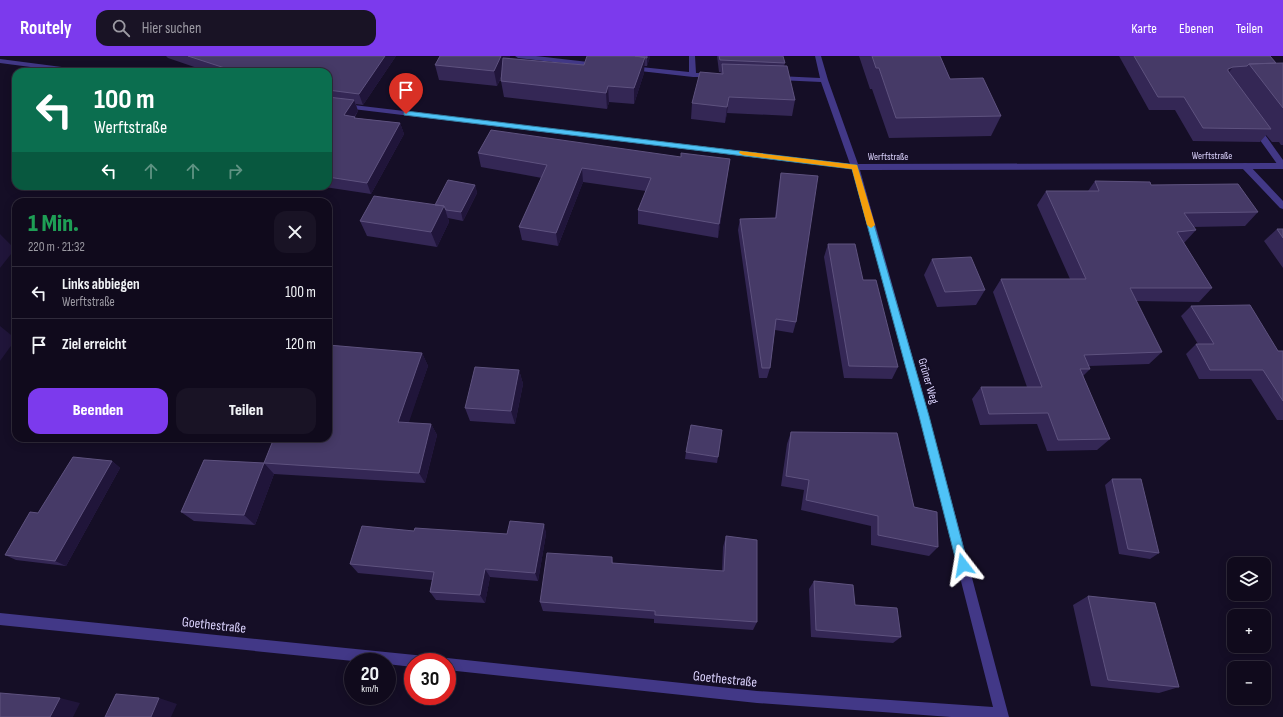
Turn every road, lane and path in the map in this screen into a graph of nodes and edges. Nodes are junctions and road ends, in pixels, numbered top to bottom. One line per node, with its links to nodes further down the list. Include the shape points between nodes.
1 (518, 56): 5 (street)
2 (692, 56): 8 (street)
3 (818, 56): 11 (street, Grüner Weg)
4 (0, 61): 7 (street)
5 (606, 66)
6 (621, 67): 8 (street)
7 (54, 68)
8 (693, 75): 9 (street)
9 (708, 76)
10 (770, 78): 11 (street)
11 (824, 80): 16 (street, Grüner Weg)
12 (332, 104): 16 (street, Werftstraße)
13 (1251, 121): 15 (street)
14 (1245, 166): 15 (street, Werftstraße); 16 (street, Werftstraße); 17 (street)
15 (1283, 166)
16 (855, 167): 21 (street, Grüner Weg, via 924,416)
17 (1283, 206)
18 (0, 619): 19 (street, Goethestraße)
19 (404, 660)
20 (456, 665): 21 (street, Goethestraße, via 757,697)
21 (1002, 716)

